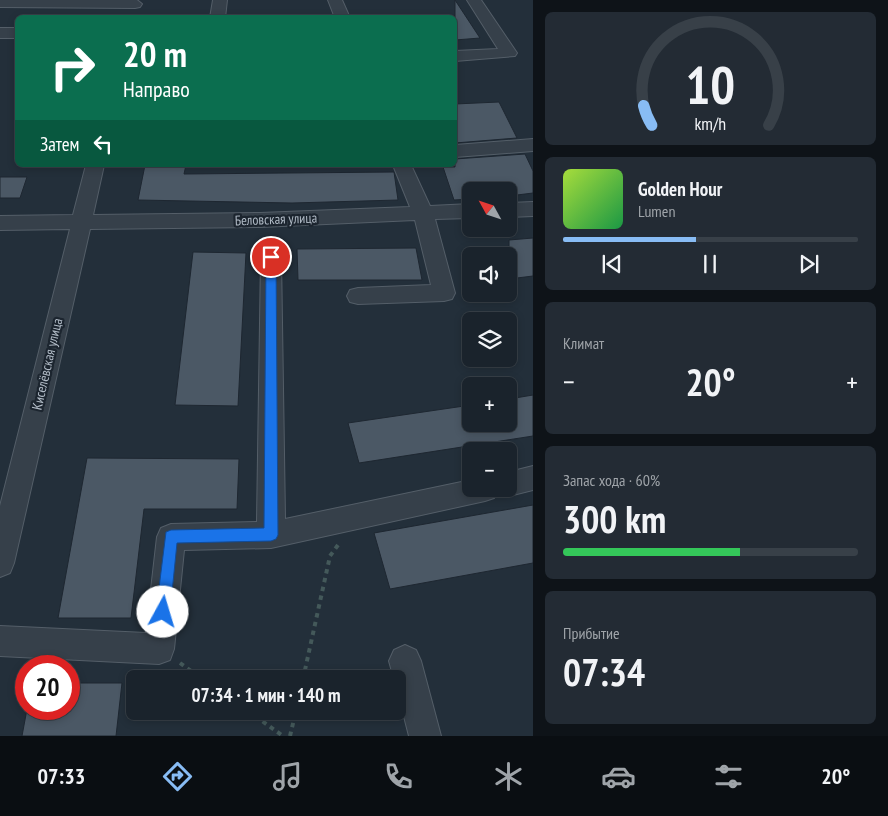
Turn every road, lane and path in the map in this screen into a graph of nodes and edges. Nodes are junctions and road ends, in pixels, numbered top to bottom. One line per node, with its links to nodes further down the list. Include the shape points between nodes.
1 (220, 0): 6 (street)
2 (335, 0): 7 (street)
3 (474, 0): 10 (street, via 508,52)
4 (0, 3): 5 (street)
5 (134, 7)
6 (218, 15)
7 (342, 15)
8 (0, 33): 9 (street)
9 (15, 33)
10 (457, 56)
11 (533, 145): 12 (street)
12 (457, 151)
13 (95, 167): 19 (street, Киселёвская улица)
14 (403, 167): 18 (street)
15 (533, 209): 16 (street)
16 (518, 210)
17 (462, 211): 18 (street, Беловская улица)
18 (423, 213): 19 (street, Беловская улица, via 260,220); 22 (street, via 444,293)
19 (81, 222): 20 (street, Беловская улица); 28 (street, Киселёвская улица)
20 (0, 223)
21 (271, 257): 27 (street)
22 (358, 296)
23 (533, 478): 24 (street)
24 (517, 482)
25 (462, 494): 26 (street)
26 (326, 523): 27 (street); 31 (path, via 345,535 330,556)
27 (271, 535): 29 (street, via 171,537 159,649)
28 (0, 563)
29 (0, 641)
30 (405, 661): 36 (street)
31 (305, 670)
32 (261, 720): 34 (path)
33 (294, 720): 35 (path)
34 (283, 736)
35 (290, 736)
36 (425, 736)

